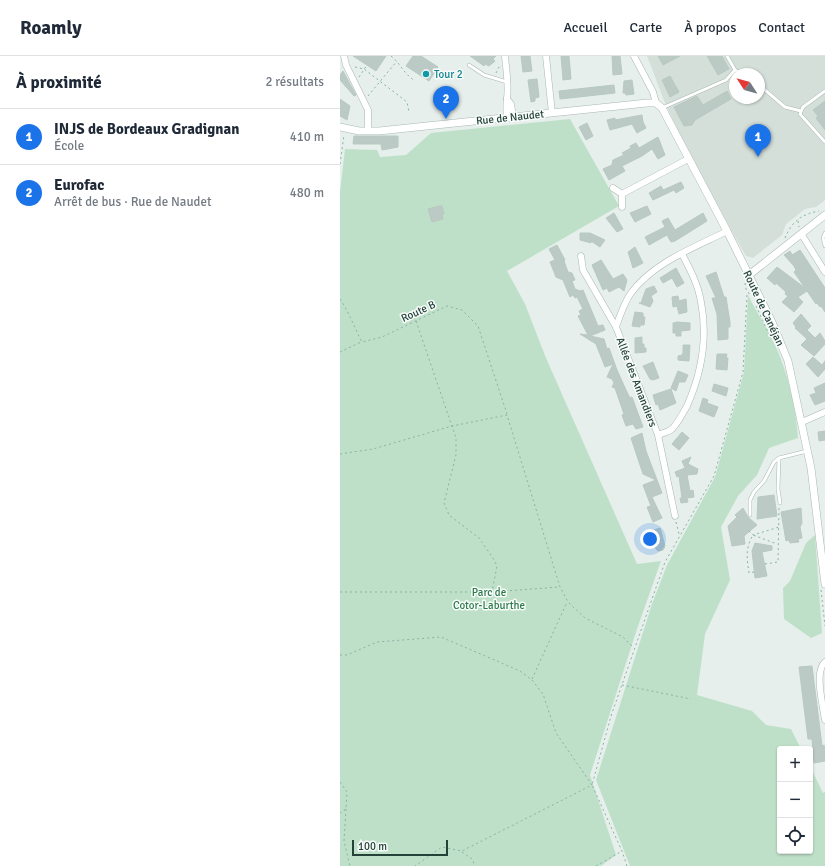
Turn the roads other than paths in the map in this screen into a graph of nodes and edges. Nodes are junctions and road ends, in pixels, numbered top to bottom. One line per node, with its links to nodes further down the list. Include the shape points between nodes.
1 (344, 56): 17 (street, via 346,66 369,114)
2 (505, 56): 9 (street)
3 (546, 56): 14 (street)
4 (634, 56): 12 (street, Route de Canéjan)
5 (727, 56): 7 (lane)
6 (469, 65): 9 (lane, via 484,75)
7 (734, 68)
8 (729, 77): 12 (lane)
9 (507, 82): 15 (street, via 505,104)
10 (765, 90): 13 (lane, via 785,107)
11 (825, 91): 13 (lane)
12 (659, 106): 14 (street, Rue de Naudet); 19 (street, Route de Canéjan, via 667,115)
13 (801, 111): 18 (lane, via 800,114)
14 (552, 113): 15 (street, Rue de Naudet)
15 (510, 117): 17 (street, Rue de Naudet)
16 (342, 130): 17 (street, Rue de Naudet)
17 (368, 131)
18 (825, 142)
19 (688, 159): 21 (street); 24 (street, Route de Canéjan)
20 (613, 188): 21 (street)
21 (622, 194): 22 (street)
22 (622, 207)
23 (823, 213): 26 (street)
24 (727, 231): 28 (street, Allée des Amandiers); 31 (street, Route de Canéjan)
25 (825, 233): 27 (lane)
26 (802, 235): 30 (street); 31 (street)
27 (825, 246)
28 (682, 254): 32 (street, Allée des Amandiers, via 652,271 638,284 628,298); 35 (street, via 695,280 701,301 704,336 702,363 684,411 671,430)
29 (581, 256): 32 (street, via 583,270)
30 (825, 272)
31 (746, 278): 34 (street, Route de Canéjan, via 754,286 788,361)
32 (616, 327): 35 (street, Allée des Amandiers)
33 (825, 412): 34 (street)
34 (802, 422): 36 (street, Route de Canéjan)
35 (658, 435): 40 (street, Allée des Amandiers)
36 (807, 451): 37 (lane); 41 (street, Route de Canéjan, via 816,501)
37 (780, 458): 38 (lane); 39 (lane, via 774,462 764,481 754,492 750,500)
38 (780, 503)
39 (750, 515)
40 (675, 516)
41 (823, 586)
42 (825, 662): 43 (street, via 821,665 819,673)
43 (825, 720)

